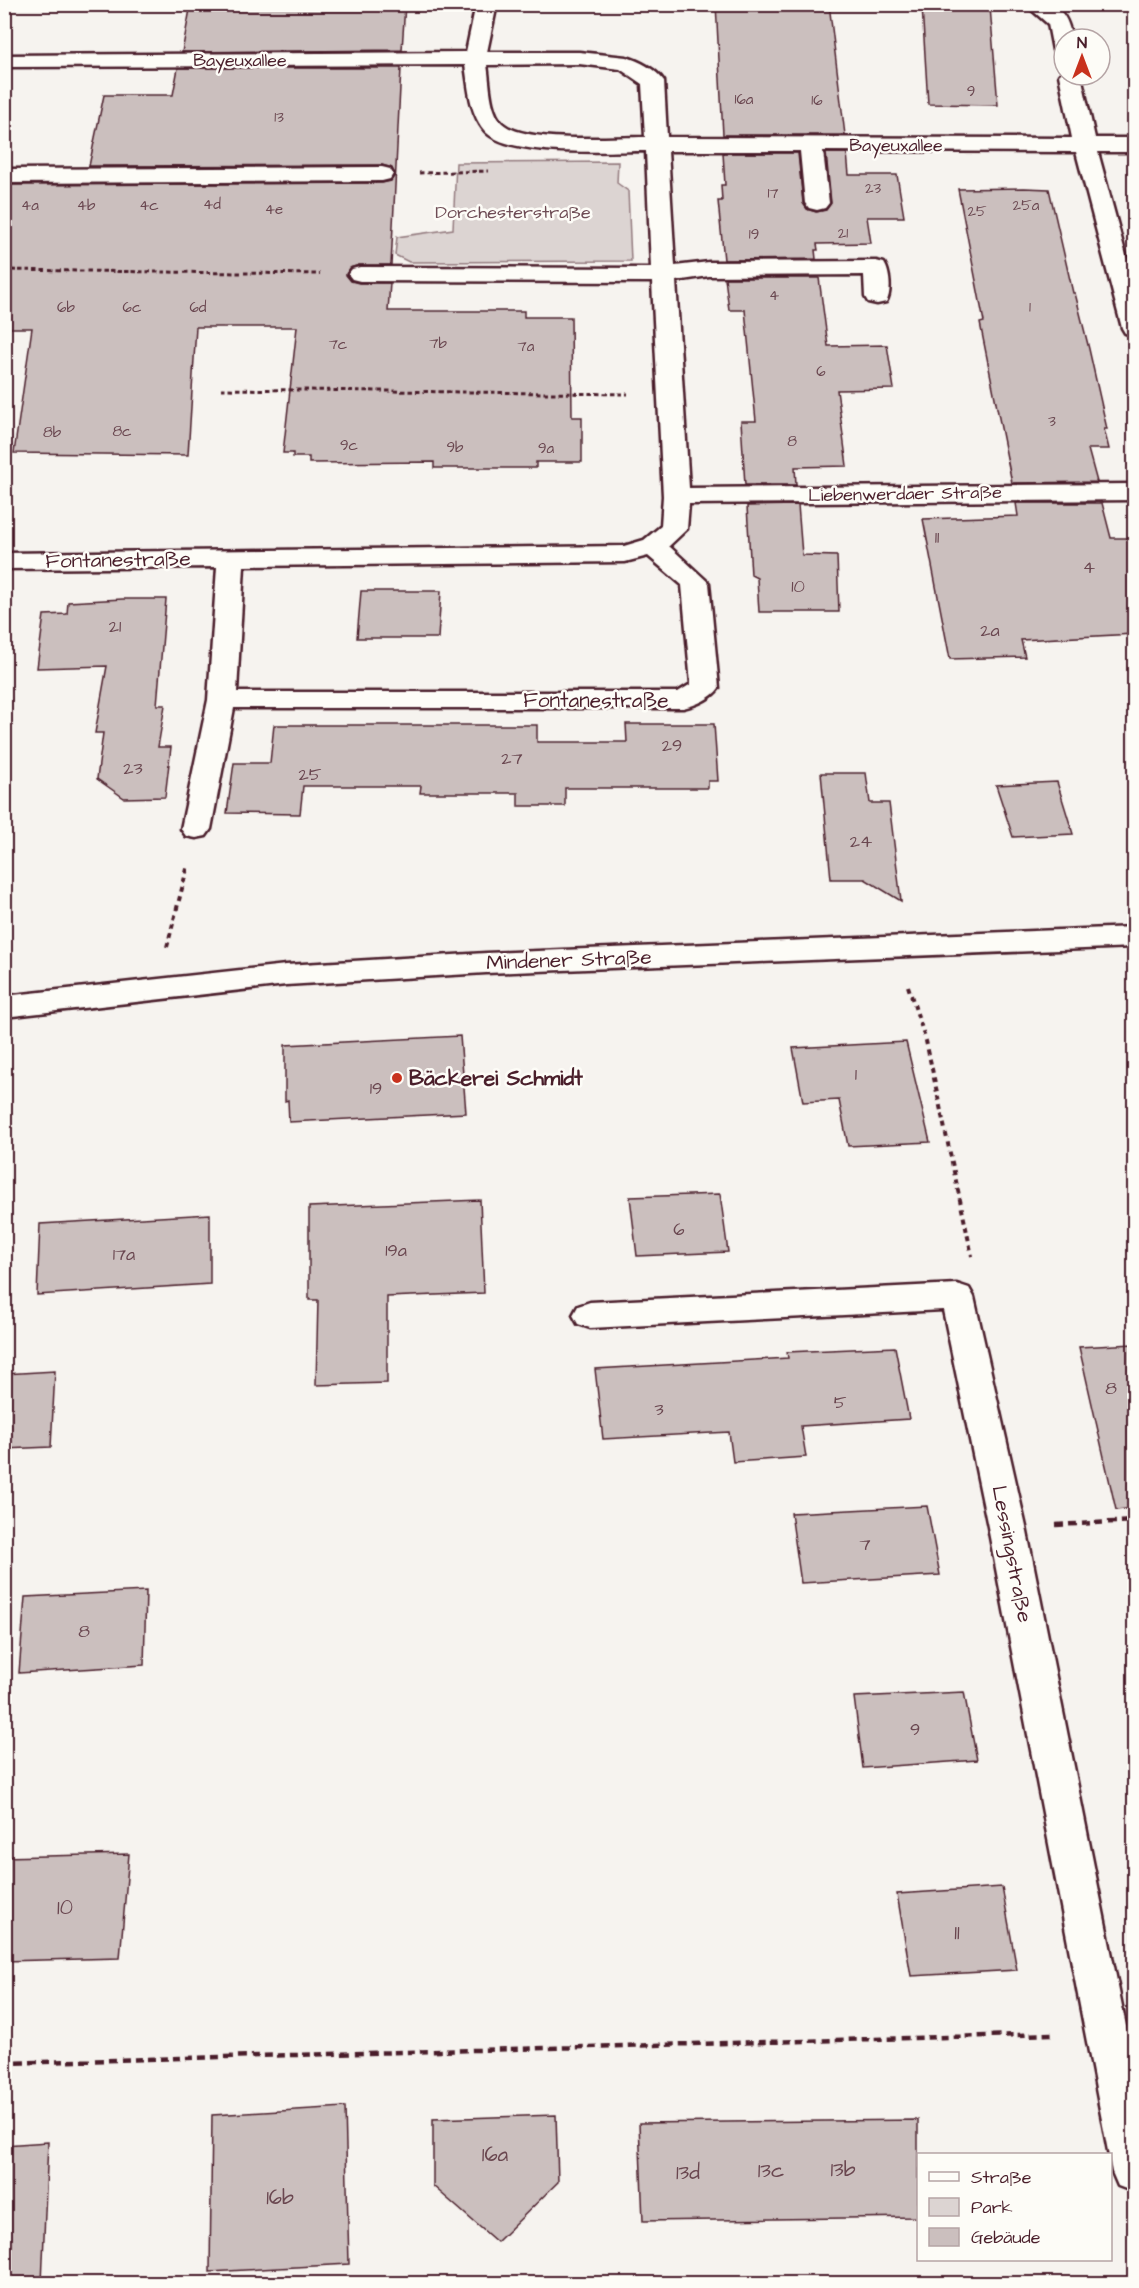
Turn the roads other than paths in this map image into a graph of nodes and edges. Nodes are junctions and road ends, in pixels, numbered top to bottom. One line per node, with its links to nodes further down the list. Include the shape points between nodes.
1 (488, 4): 4 (street)
2 (1035, 4): 3 (street, via 1058,21)
3 (1059, 27)
4 (475, 59): 5 (street, Bayeuxallee); 7 (street, Bayeuxallee, via 483,110 494,128 516,139 549,144); 7 (street, Bayeuxallee, via 579,58 626,63 653,81)
5 (4, 61)
6 (1073, 87): 9 (street)
7 (658, 144): 8 (street, Bayeuxallee); 15 (street)
8 (811, 145): 9 (street, Bayeuxallee); 13 (street)
9 (1085, 145): 10 (street, Bayeuxallee); 17 (street)
10 (1134, 145)
11 (382, 174): 12 (street)
12 (4, 176)
13 (817, 203)
14 (360, 274): 15 (street)
15 (665, 275): 16 (street, via 709,269 876,268); 19 (street)
16 (878, 297)
17 (1134, 328)
18 (1134, 492): 19 (street, Liebenwerdaer Straße)
19 (675, 496): 20 (street, via 674,530)
20 (653, 546): 21 (street, Fontanestraße, via 625,554); 23 (street, Fontanestraße, via 695,583 705,688 683,700)
21 (231, 559): 22 (street, Fontanestraße); 23 (street)
22 (4, 561)
23 (222, 700): 24 (street)
24 (196, 830)
25 (1134, 937): 26 (street, Mindener Straße, via 486,963 286,975)
26 (4, 1007)
27 (590, 1315): 28 (street, Lessingstraße, via 957,1297 1007,1527 1105,2032)
28 (1126, 2095): 29 (street, Lessingstraße)
29 (1134, 2172)

